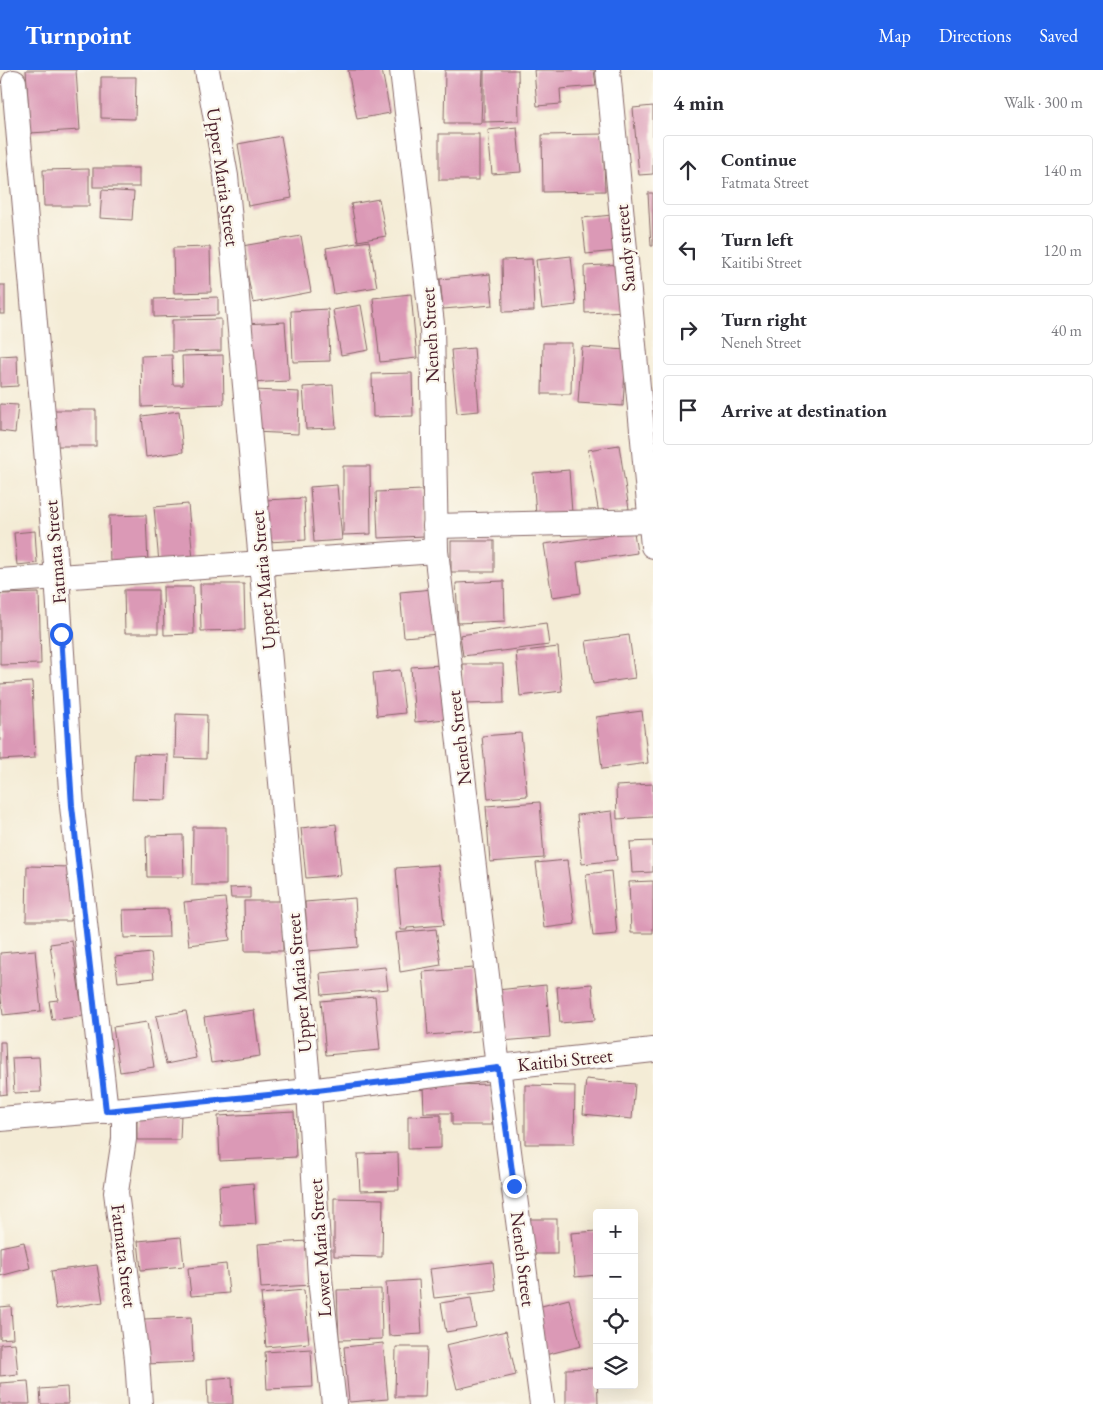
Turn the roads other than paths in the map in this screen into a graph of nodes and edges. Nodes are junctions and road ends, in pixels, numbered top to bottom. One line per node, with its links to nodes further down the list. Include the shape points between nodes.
1 (207, 70): 9 (street, Upper Maria Street, via 226,176)
2 (402, 70): 6 (street, Neneh Street, via 432,324)
3 (608, 70): 5 (street, Sandy street)
4 (14, 82): 10 (street, Fatmata Street)
5 (651, 521): 6 (street); 7 (street, Sandy street)
6 (435, 526): 8 (street, Neneh Street)
7 (653, 546)
8 (436, 551): 9 (street); 13 (street, Neneh Street)
9 (262, 564): 10 (street); 14 (street, Upper Maria Street)
10 (58, 576): 11 (street); 15 (street, Fatmata Street, via 72,806)
11 (0, 581)
12 (653, 1050): 13 (street, Kaitibi Street)
13 (498, 1068): 14 (street, Kaitibi Street); 19 (street, Neneh Street)
14 (309, 1091): 15 (street, Kaitibi Street); 18 (street, Lower Maria Street, via 320,1279)
15 (115, 1110): 16 (street, Kaitibi Street); 17 (street, Fatmata Street, via 124,1139 116,1192)
16 (0, 1119)
17 (140, 1404)
18 (334, 1404)
19 (542, 1404)

